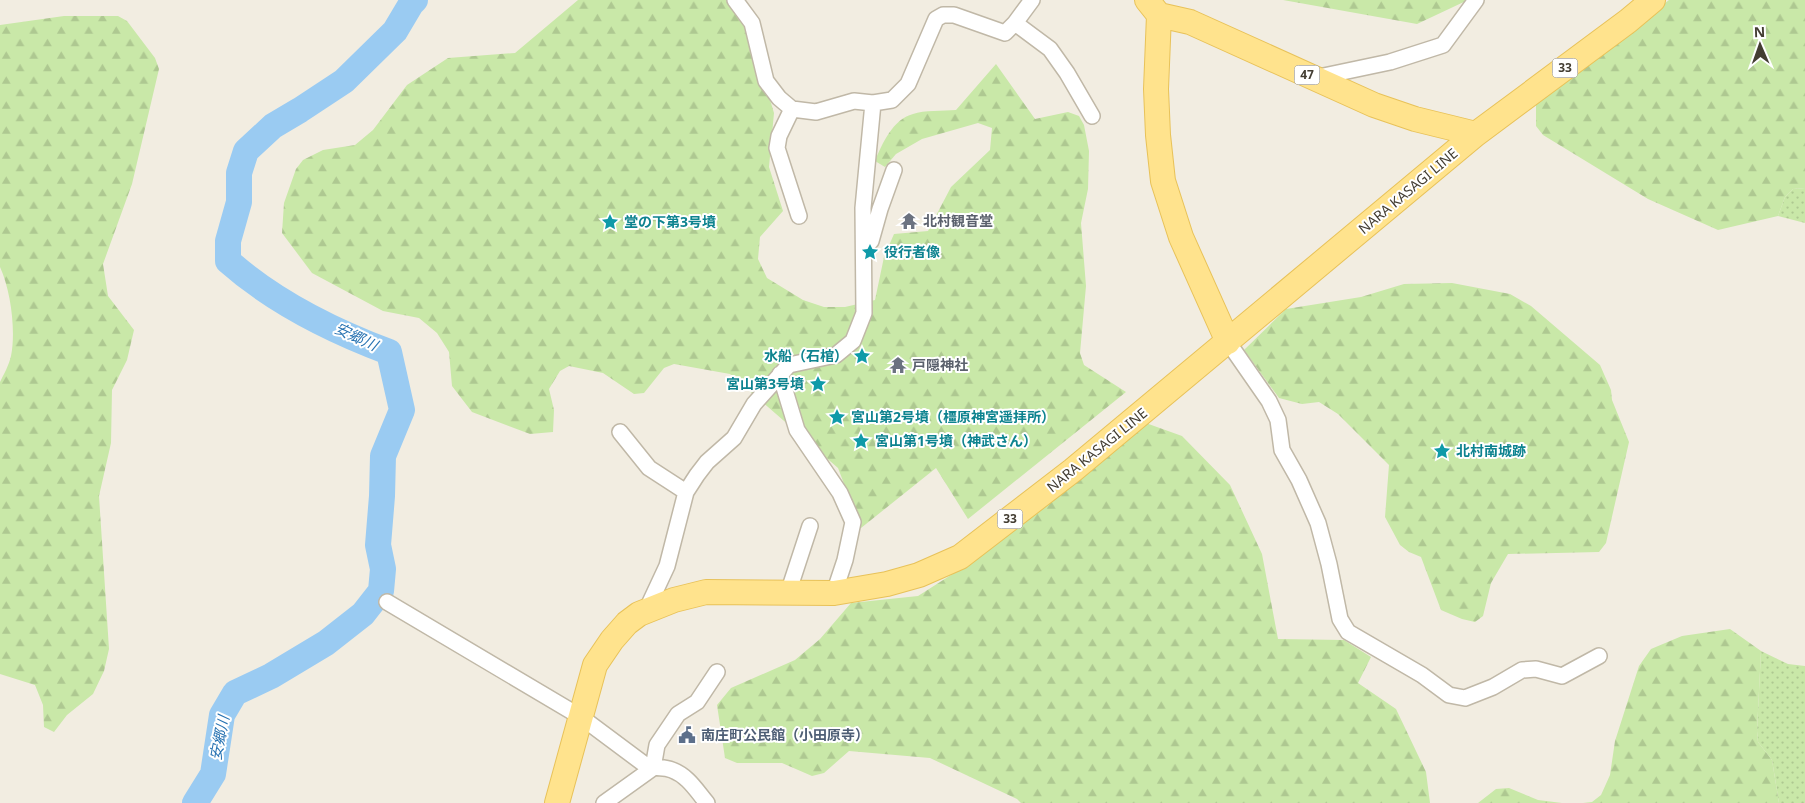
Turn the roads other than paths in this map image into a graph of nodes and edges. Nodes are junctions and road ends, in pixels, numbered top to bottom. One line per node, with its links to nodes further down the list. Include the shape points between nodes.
1 (736, 0): 9 (street, via 752,23 766,81 778,98)
2 (1032, 0): 6 (street)
3 (1476, 0): 7 (street, via 1443,45 1390,62)
4 (1653, 0): 11 (main road, NARA KASAGI LINE / 33)
5 (1153, 7): 7 (main road, 47); 15 (main road, 47, via 1163,181 1182,237)
6 (1015, 24): 8 (street, via 1005,33 954,15 943,15 936,19 908,84 892,100); 10 (street, via 1050,48)
7 (1314, 78): 11 (main road, 47, via 1414,119)
8 (873, 103): 9 (street, via 854,101 816,112); 14 (street, via 863,208)
9 (792, 109): 13 (street, via 777,148)
10 (1092, 116)
11 (1476, 134): 15 (main road, NARA KASAGI LINE / 33)
12 (894, 170): 14 (street, via 871,241)
13 (799, 216)
14 (864, 248): 16 (street, via 864,313 852,341 836,355 789,365)
15 (1228, 342): 21 (main road, NARA KASAGI LINE / 33, via 1073,470 960,557 888,584); 24 (street, via 1269,401 1278,420 1282,450 1318,523 1340,619 1348,632 1422,675 1449,695 1465,698 1522,670 1562,676)
16 (780, 374): 18 (street, via 754,404 734,438 707,462); 21 (street, via 797,430 840,494 852,522 845,560)
17 (620, 432): 18 (street, via 649,468)
18 (686, 492): 23 (street, via 667,566)
19 (810, 526): 20 (street)
20 (788, 593): 21 (main road, NARA KASAGI LINE / 33); 23 (main road, NARA KASAGI LINE / 33, via 706,592)
21 (834, 593)
22 (387, 602): 26 (street)
23 (646, 611): 26 (main road, NARA KASAGI LINE / 33, via 627,623 595,665)
24 (1599, 656)
25 (717, 672): 27 (street, via 697,702 678,714 657,745)
26 (581, 717): 27 (street); 28 (main road, NARA KASAGI LINE / 33)
27 (653, 768): 29 (street); 30 (street, via 670,769 688,778)
28 (556, 803)
29 (604, 803)
30 (707, 803)

